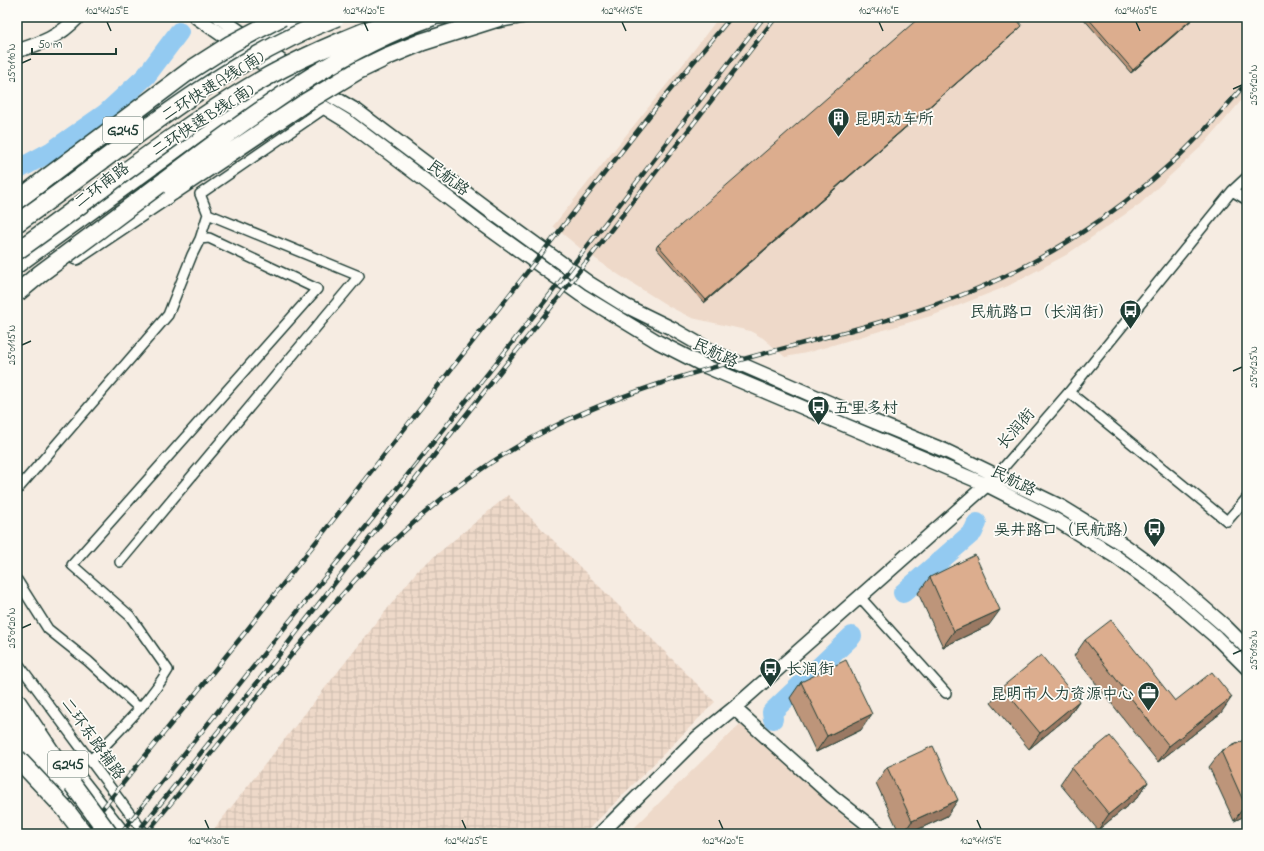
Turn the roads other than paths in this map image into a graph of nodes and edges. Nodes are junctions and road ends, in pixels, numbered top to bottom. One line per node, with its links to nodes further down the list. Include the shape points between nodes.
1 (78, 17): 14 (main road, via 45,42)
2 (196, 17): 13 (main road, 民航路)
3 (219, 17): 13 (main road, 民航路)
4 (282, 17): 22 (highway, bridge, via 231,44 192,69)
5 (303, 17): 13 (street)
6 (311, 17): 13 (main road, 二环南路 / G245)
7 (337, 17): 26 (highway, 二环快速A线(南), bridge, via 269,49 209,85 147,127)
8 (397, 17): 15 (main road, 二环南路, via 354,37)
9 (404, 17): 29 (highway, 二环快速B线(南), bridge, via 310,54 250,86 166,142)
10 (432, 17): 32 (highway, bridge, via 355,51 296,86 210,147)
11 (501, 17): 33 (highway, bridge, via 410,47 340,81 50,273)
12 (529, 17): 15 (street, via 372,38 325,56)
13 (250, 47): 15 (main road, 民航路); 16 (main road, 民航路); 18 (main road, 二环南路 / G245, via 174,94)
14 (17, 51)
15 (297, 73): 16 (main road, 二环南路); 35 (main road, 民航路, via 357,111 589,283 626,306 713,352)
16 (284, 80): 17 (main road, 民航路); 27 (main road, 二环南路, via 189,141)
17 (325, 108): 25 (street, via 200,194); 36 (main road, 民航路, via 348,122 581,295 658,342 707,367)
18 (67, 172): 23 (street); 24 (main road, 二环南路 / G245)
19 (1247, 177): 20 (street, 长润街)
20 (1232, 191): 21 (street); 34 (street, 长润街)
21 (1247, 200)
22 (17, 201)
23 (17, 206)
24 (17, 209)
25 (208, 214): 28 (street); 39 (street, via 359,276)
26 (17, 223)
27 (71, 227): 30 (main road); 31 (main road)
28 (200, 239): 37 (street, via 168,315); 48 (street, via 209,238 317,289 72,565 130,616 168,670)
29 (17, 251)
30 (17, 266)
31 (17, 271)
32 (17, 293)
33 (17, 298)
34 (1068, 392): 35 (street, 长润街); 38 (street, via 1227,521)
35 (997, 475): 36 (main road, 长润街); 42 (main road, 民航路, via 1062,507 1124,545 1172,580)
36 (987, 485): 41 (main road, 长润街); 44 (main road, 民航路, via 1056,520 1116,557 1168,596 1216,637)
37 (17, 490)
38 (1247, 498)
39 (120, 562)
40 (17, 580): 48 (street, via 48,628)
41 (860, 597): 46 (street); 49 (main road, 长润街)
42 (1247, 648)
43 (17, 662): 55 (street, 二环东路辅路)
44 (1247, 668)
45 (17, 692): 62 (main road, G245, via 63,757)
46 (946, 692)
47 (17, 702): 56 (highway)
48 (140, 708): 55 (street)
49 (734, 708): 64 (main road, 长润街, via 697,738); 65 (main road, via 832,796)
50 (17, 713): 56 (highway)
51 (17, 721): 60 (main road, G245)
52 (17, 739): 57 (highway, bridge)
53 (17, 751): 58 (main road)
54 (17, 758): 57 (highway, bridge)
55 (90, 761): 63 (street, 二环东路辅路)
56 (73, 785): 61 (highway, bridge)
57 (65, 809): 59 (highway, bridge)
58 (78, 834)
59 (84, 834)
60 (102, 834)
61 (109, 834)
62 (123, 834)
63 (145, 834)
64 (600, 834)
65 (880, 834)

